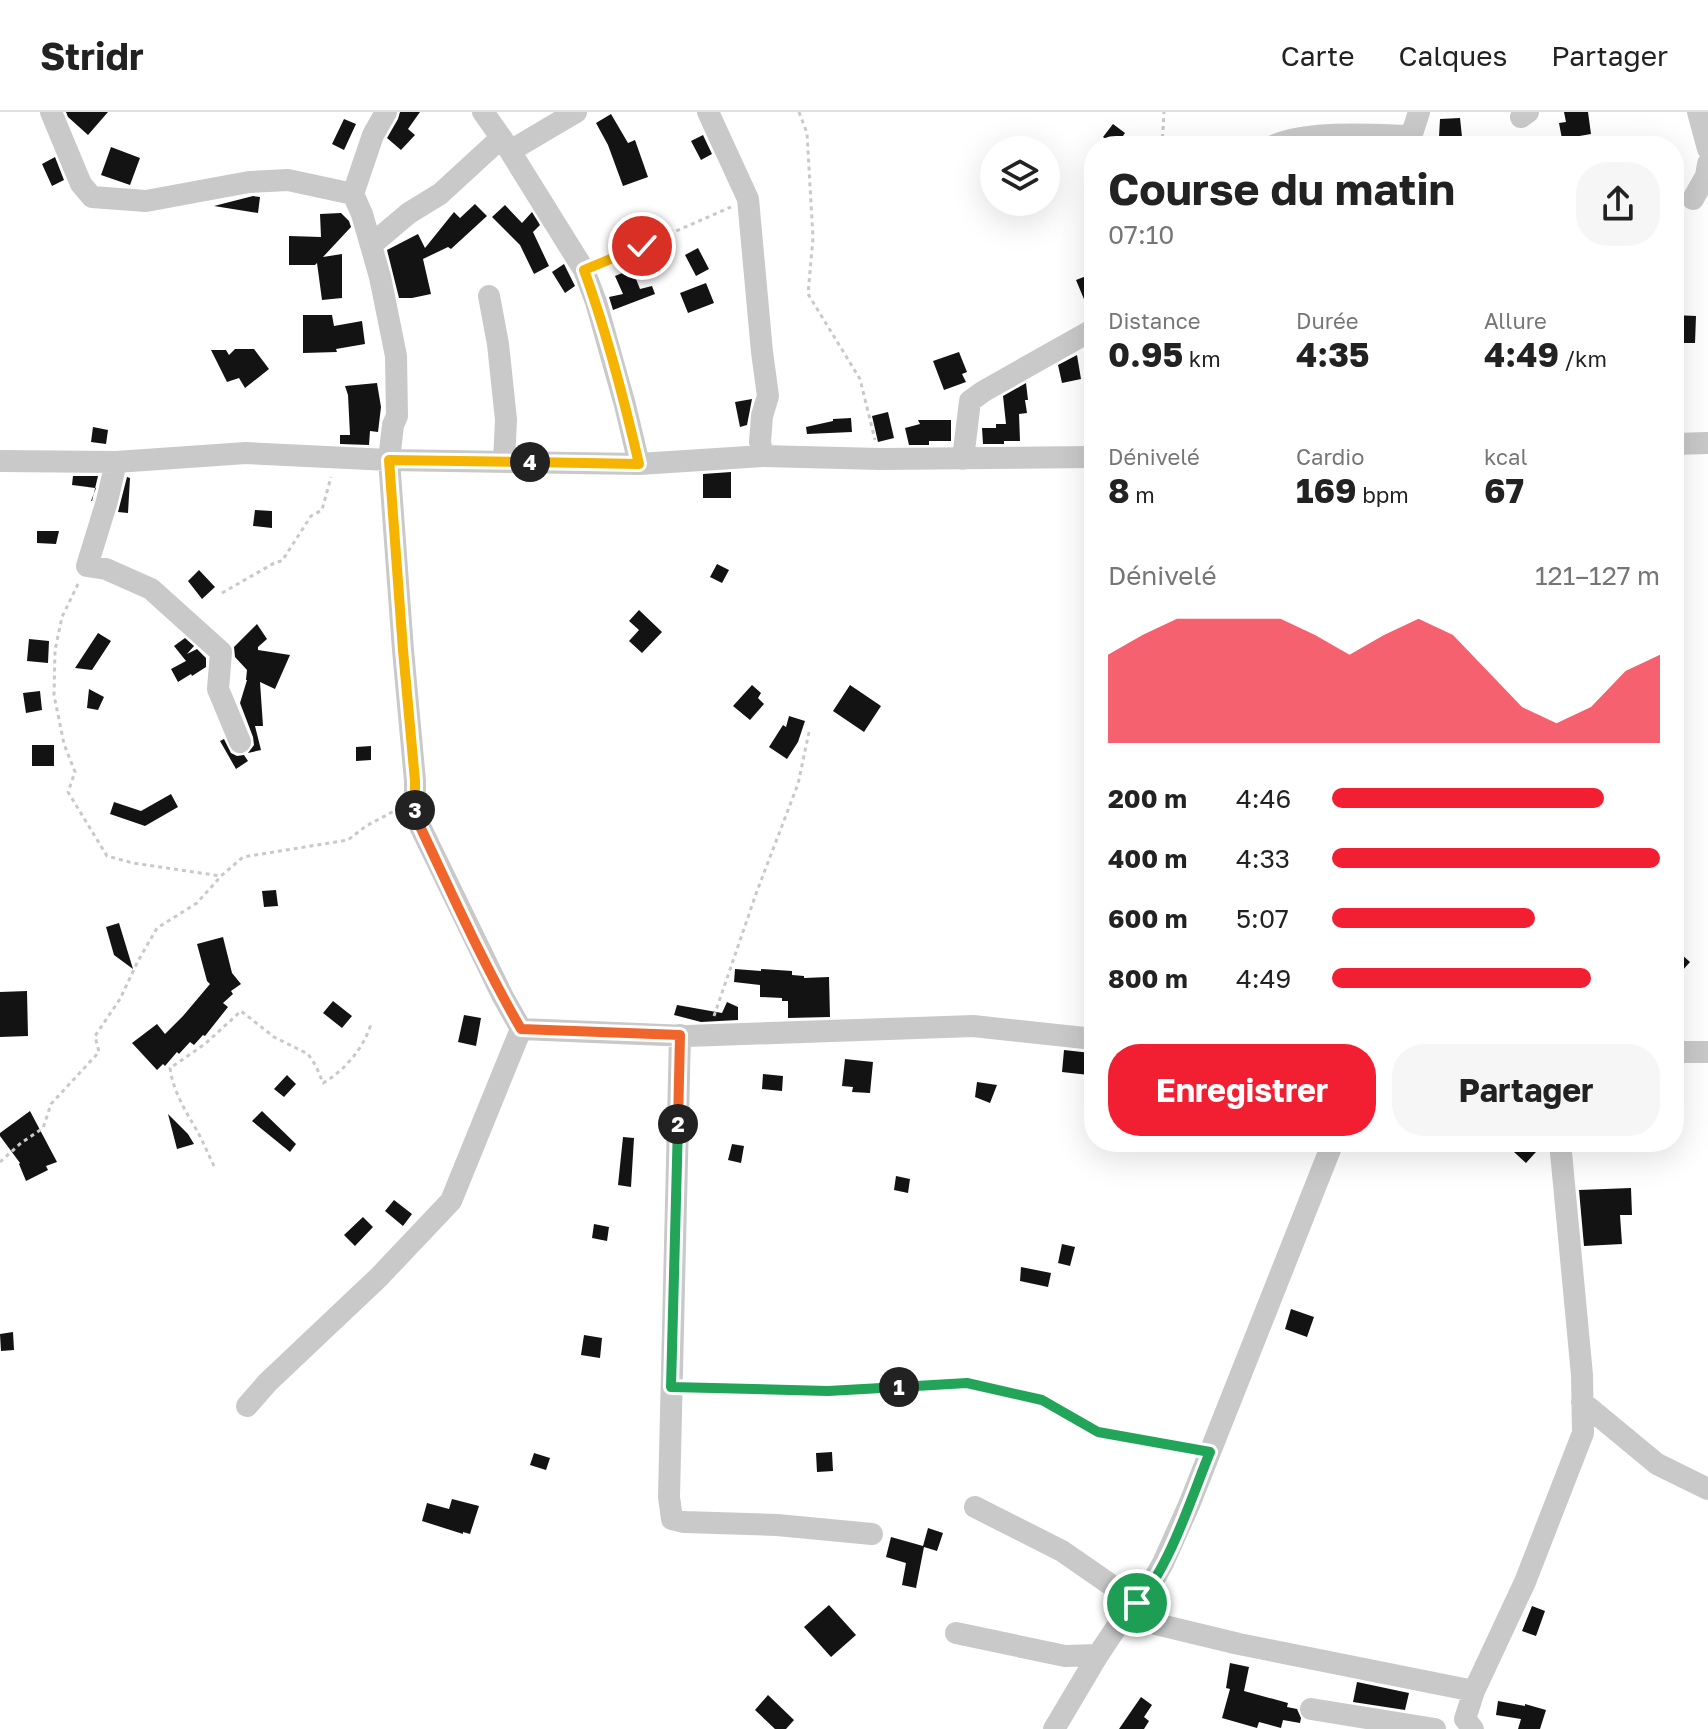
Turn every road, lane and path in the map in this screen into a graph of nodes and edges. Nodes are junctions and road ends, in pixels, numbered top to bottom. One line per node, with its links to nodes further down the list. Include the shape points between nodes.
1 (51, 112): 17 (street, via 81,184 92,197 146,201 288,180)
2 (386, 112): 17 (street)
3 (483, 112): 14 (street)
4 (576, 112): 14 (street)
5 (708, 112): 18 (street)
6 (799, 112): 29 (path, via 807,133 813,238 808,294 860,379)
7 (1164, 112): 10 (path)
8 (1419, 112): 13 (street)
9 (1698, 112): 15 (street)
10 (1163, 136)
11 (1335, 136): 12 (street)
12 (1360, 136)
13 (1412, 136)
14 (506, 145): 20 (street); 21 (street)
15 (1708, 149)
16 (1708, 164): 19 (street)
17 (353, 194): 20 (street)
18 (748, 199): 21 (path); 26 (street, via 768,396 762,416)
19 (1693, 199)
20 (371, 245): 31 (street, via 396,356 397,416)
21 (584, 270): 35 (street)
22 (489, 296): 34 (street, via 506,420)
23 (1084, 335): 30 (street, via 970,401)
24 (1708, 443): 25 (street)
25 (1684, 444)
26 (763, 456): 29 (street); 35 (street)
27 (1084, 457): 30 (street)
28 (336, 458): 31 (street); 33 (street, via 246,453); 37 (path, via 322,510 311,516 282,561)
29 (880, 459): 30 (street)
30 (963, 459)
31 (389, 460): 34 (street); 40 (street)
32 (0, 461): 33 (street)
33 (116, 462): 36 (street)
34 (504, 462): 35 (street)
35 (639, 464)
36 (87, 566): 39 (street, via 151,589 221,652 218,689); 41 (path, via 62,617 55,650 54,695 75,772 68,792 107,856)
37 (222, 593)
38 (809, 732): 45 (path, via 798,784)
39 (240, 742)
40 (415, 801): 41 (path, via 348,840 243,857); 43 (street, via 415,816)
41 (221, 876): 51 (path, via 197,903 157,928 95,1036 99,1052 51,1104 43,1128)
42 (371, 1024): 52 (path, via 368,1037 349,1061 323,1083 308,1054 274,1037 241,1011 170,1068)
43 (521, 1029): 44 (street); 55 (street, via 451,1201)
44 (680, 1035): 45 (street); 53 (street)
45 (708, 1035): 46 (street, via 973,1026)
46 (1084, 1038)
47 (1684, 1052): 48 (street)
48 (1708, 1052)
49 (1329, 1152): 56 (street)
50 (1561, 1152): 54 (street)
51 (0, 1162)
52 (214, 1166)
53 (671, 1387): 56 (path, via 828,1391 967,1383 1042,1400 1098,1432); 59 (street, via 672,1519)
54 (1582, 1402): 57 (street, via 1657,1464); 63 (street, via 1583,1433 1525,1582)
55 (247, 1406)
56 (1210, 1452): 60 (street, via 1163,1563)
57 (1708, 1489)
58 (975, 1507): 60 (street, via 1062,1551)
59 (872, 1534)
60 (1133, 1608): 62 (street); 63 (street, via 1156,1624)
61 (956, 1633): 62 (street, via 1065,1656)
62 (1098, 1655): 65 (street)
63 (1474, 1691): 67 (street, via 1465,1719)
64 (1311, 1709): 66 (street)
65 (1054, 1729)
66 (1435, 1729)
67 (1473, 1729)

